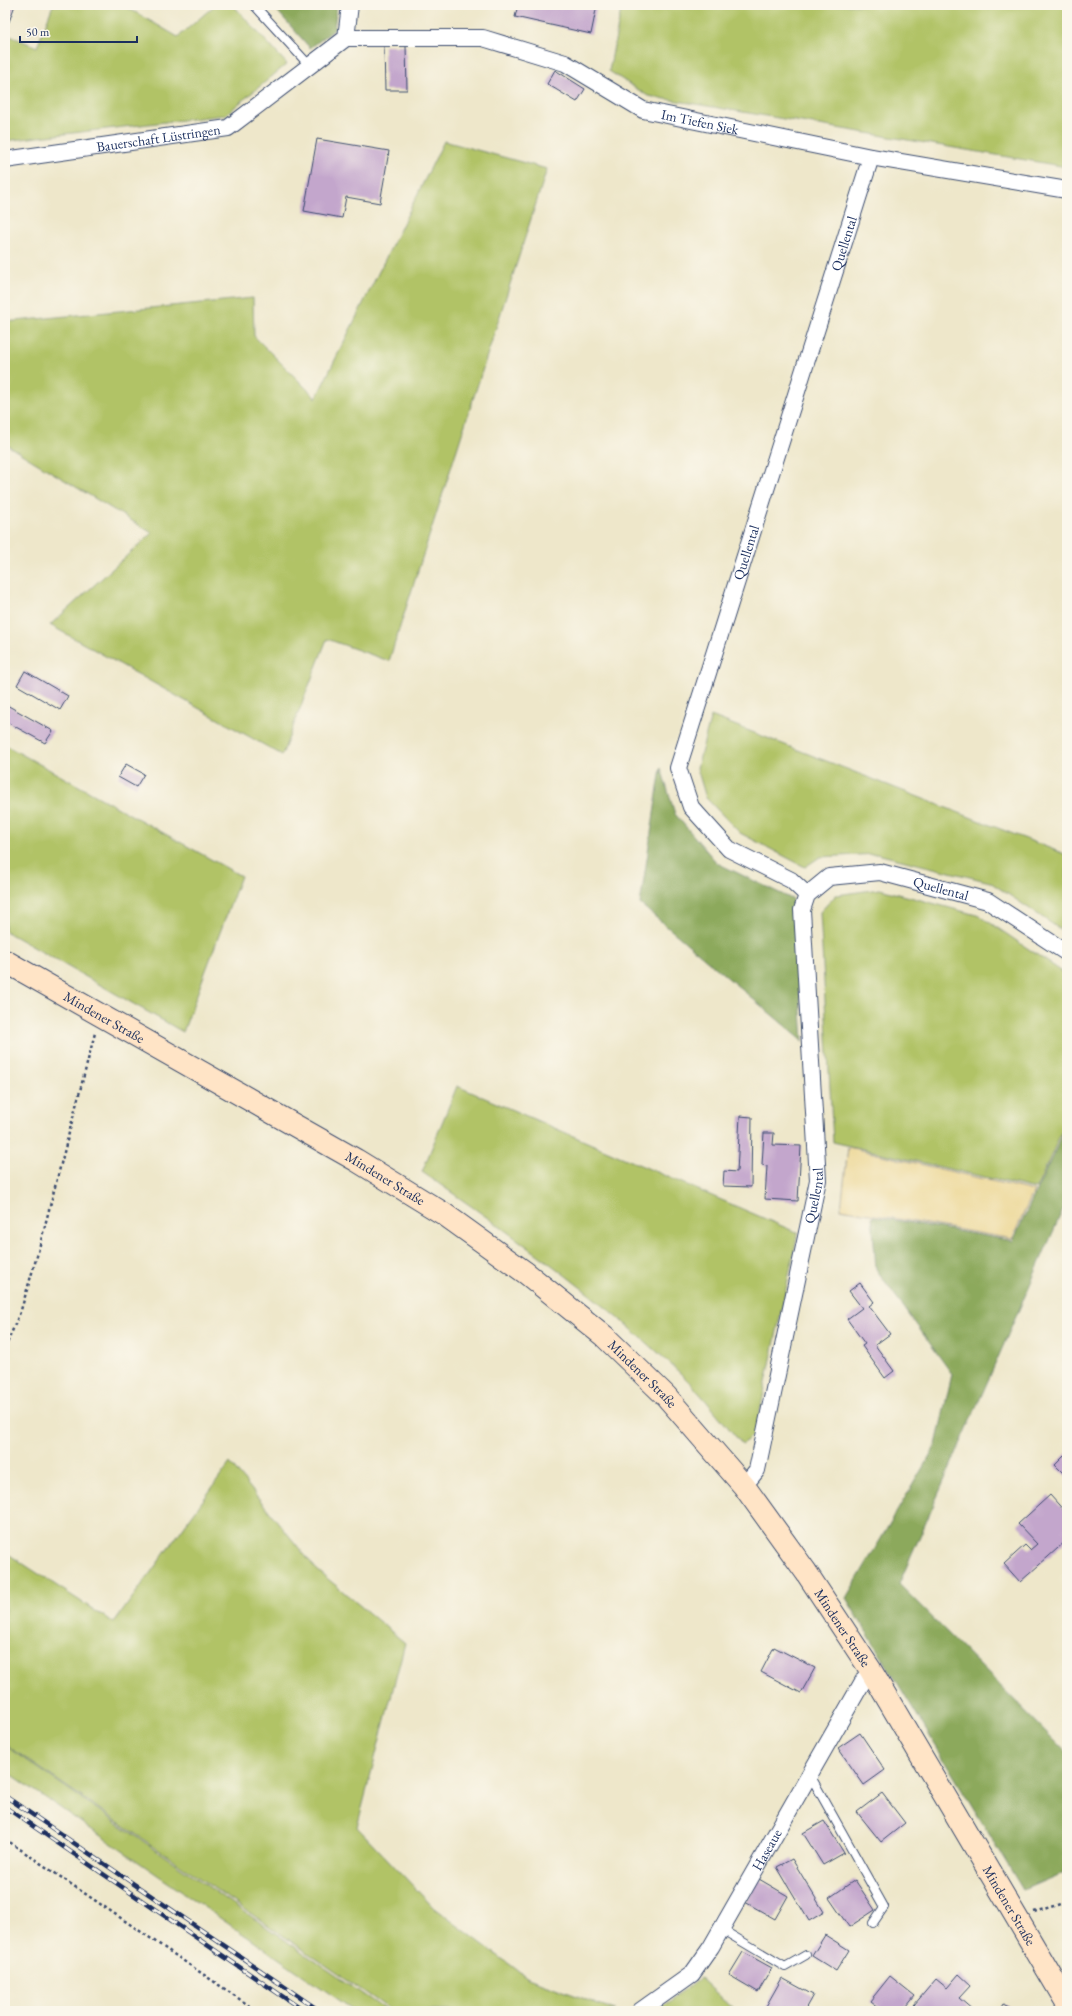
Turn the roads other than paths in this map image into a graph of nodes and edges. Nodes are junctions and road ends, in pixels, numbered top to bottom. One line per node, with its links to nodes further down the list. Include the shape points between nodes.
1 (254, 5): 4 (lane)
2 (350, 5): 3 (street)
3 (346, 38): 4 (street, Bauerschaft Lüstringen); 5 (street, Im Tiefen Siek, via 483,38 565,63 643,110)
4 (309, 65): 6 (street, Bauerschaft Lüstringen, via 228,128)
5 (871, 157): 7 (street, Im Tiefen Siek); 8 (street, Quellental, via 678,768 691,807 729,849 791,880)
6 (5, 160)
7 (1067, 190)
8 (807, 895): 9 (street, Quellental, via 829,877 880,872 988,901); 11 (street, Quellental, via 802,910 818,1180 757,1470)
9 (1067, 953)
10 (5, 961): 11 (main road, Mindener Straße, via 356,1160 444,1214 526,1273 604,1336 660,1390)
11 (744, 1486): 12 (main road, Mindener Straße, via 806,1572)
12 (870, 1669): 13 (street, Haseaue); 17 (main road, Mindener Straße)
13 (810, 1774): 14 (lane, via 884,1907); 15 (street, Haseaue)
14 (873, 1923)
15 (721, 1930): 16 (lane, via 785,1967); 18 (street, Haseaue, via 692,1974)
16 (806, 1955)
17 (1067, 2003)
18 (640, 2011)

